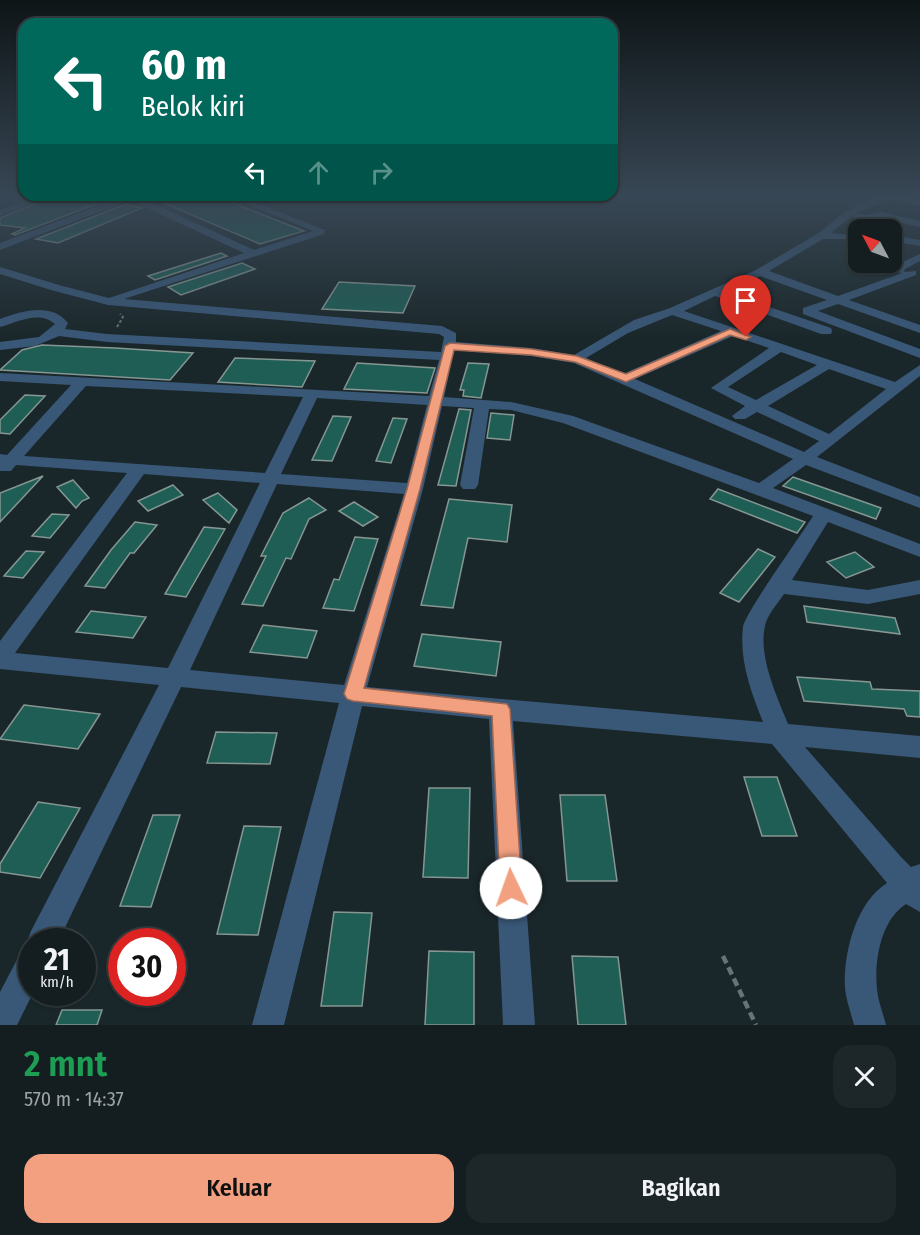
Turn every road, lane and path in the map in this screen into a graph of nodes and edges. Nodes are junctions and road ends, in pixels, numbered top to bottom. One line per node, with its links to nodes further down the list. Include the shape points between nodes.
1 (232, 244): 4 (street)
2 (287, 244): 4 (street)
3 (808, 244): 8 (street)
4 (254, 254): 12 (street)
5 (920, 258): 6 (street)
6 (902, 266)
7 (0, 270): 12 (street)
8 (760, 272): 10 (street); 11 (street)
9 (916, 274): 11 (street)
10 (714, 292): 13 (street); 18 (street)
11 (838, 300): 15 (street); 24 (street, via 807,311)
12 (108, 301): 20 (street, via 442,330)
13 (673, 311): 17 (street); 23 (street, via 660,313)
14 (0, 323): 16 (street, via 27,315 47,315 62,323)
15 (917, 325): 19 (street, via 899,334)
16 (57, 332): 20 (street, via 107,338); 21 (street, via 36,342)
17 (730, 332): 22 (street); 28 (street)
18 (846, 338)
19 (920, 344)
20 (450, 345): 23 (street); 33 (street)
21 (6, 346): 25 (street)
22 (778, 348): 26 (street); 35 (street, via 718,387)
23 (583, 354): 28 (street)
24 (920, 354)
25 (0, 356)
26 (828, 364): 31 (street); 35 (street)
27 (920, 369): 31 (street)
28 (637, 374): 37 (street, via 724,424)
29 (0, 377): 30 (street)
30 (82, 382): 32 (street); 38 (street)
31 (896, 387): 37 (street)
32 (312, 393): 33 (street); 40 (street)
33 (436, 401): 34 (street); 42 (street)
34 (482, 404): 41 (street); 43 (street, via 531,409 568,419)
35 (756, 406): 36 (street); 37 (street)
36 (740, 416)
37 (817, 450): 43 (street); 44 (street)
38 (4, 464): 39 (street)
39 (139, 469): 40 (street); 49 (street)
40 (272, 479): 42 (street); 50 (street)
41 (469, 485)
42 (414, 489): 51 (street)
43 (762, 490): 45 (street)
44 (920, 503)
45 (823, 515): 46 (street); 47 (street)
46 (920, 551)
47 (779, 586): 48 (street, via 868,597); 53 (street, via 754,624 754,649 760,684)
48 (920, 587)
49 (0, 658): 50 (street)
50 (174, 679): 51 (street); 56 (street)
51 (353, 694): 52 (street); 60 (street)
52 (501, 709): 53 (street); 61 (street)
53 (780, 735): 54 (street); 55 (street)
54 (920, 747)
55 (916, 887): 63 (street, via 889,898 873,922 863,951 861,988)
56 (49, 928)
57 (723, 956): 62 (path)
58 (18, 990): 59 (street)
59 (0, 1025)
60 (268, 1025)
61 (519, 1025)
62 (756, 1025)
63 (870, 1025)

